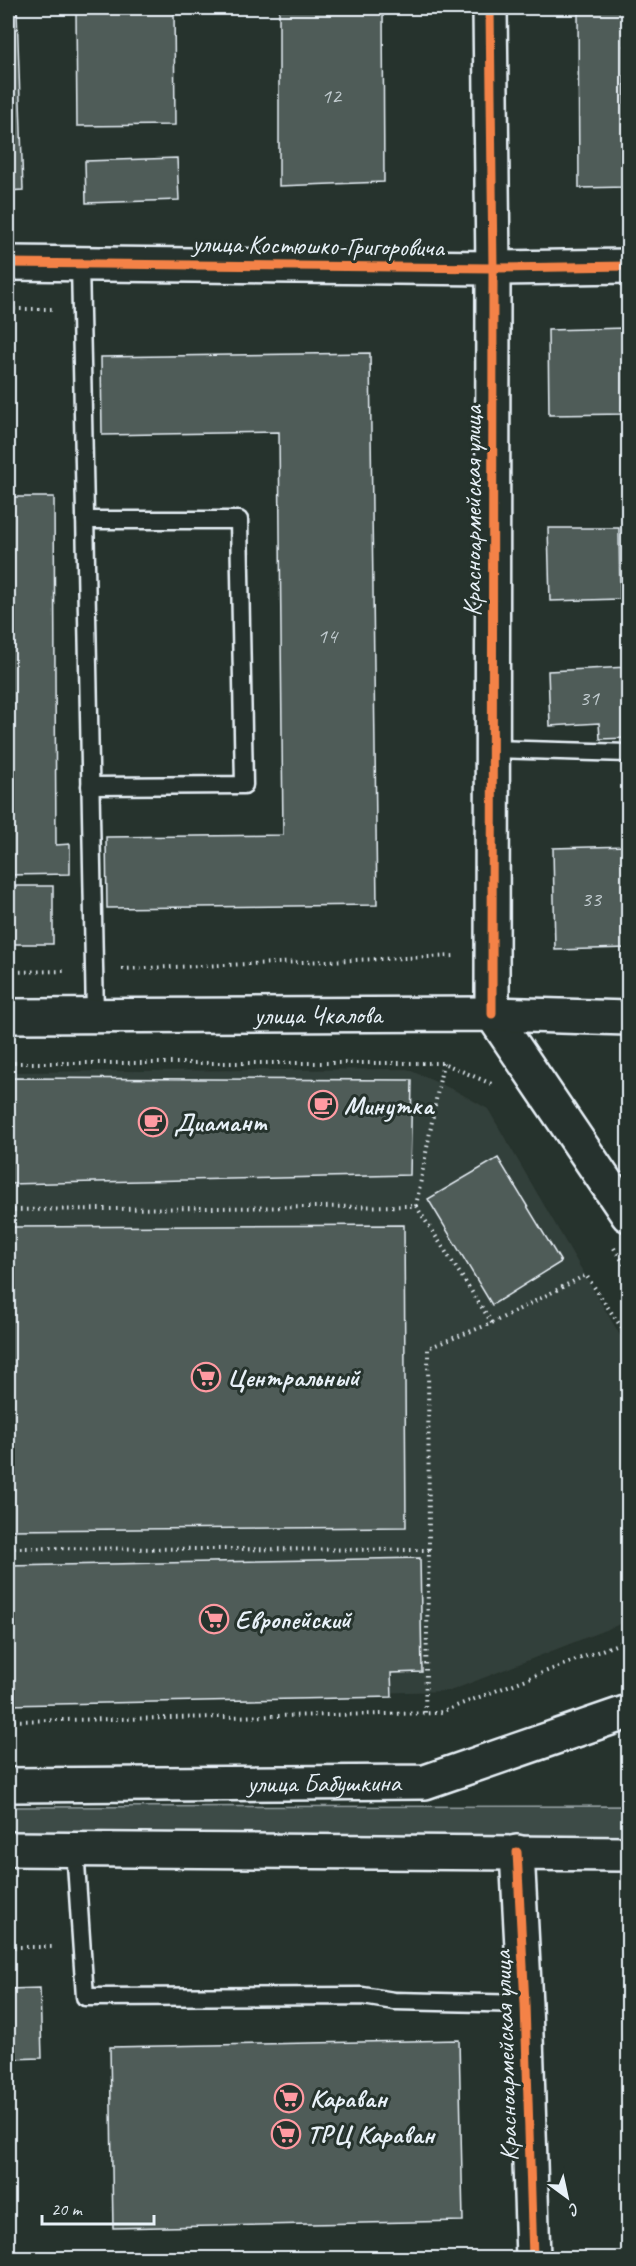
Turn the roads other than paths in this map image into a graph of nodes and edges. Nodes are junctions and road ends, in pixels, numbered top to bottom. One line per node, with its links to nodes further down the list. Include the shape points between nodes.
1 (490, 8): 5 (main road, Красноармейская улица)
2 (8, 263): 3 (main road, улица Костюшко-Григоровича)
3 (80, 263): 5 (main road, улица Костюшко-Григоровича); 6 (lane)
4 (628, 266): 5 (main road, улица Костюшко-Григоровича)
5 (493, 268): 7 (main road, Красноармейская улица)
6 (85, 520): 9 (lane); 9 (lane, via 239,520 240,543 244,785)
7 (492, 749): 8 (lane); 10 (main road, Красноармейская улица)
8 (628, 753)
9 (90, 786): 12 (lane)
10 (492, 1014): 12 (main road, улица Чкалова); 13 (main road, улица Чкалова); 14 (main road)
11 (8, 1016): 12 (main road, улица Чкалова)
12 (95, 1016)
13 (628, 1018)
14 (628, 1215)
15 (628, 1712): 16 (main road, улица Бабушкина, via 425,1782)
16 (8, 1785)
17 (8, 1849): 18 (main road)
18 (75, 1849): 19 (main road); 21 (lane, via 85,1997 363,1996 394,2001)
19 (517, 1852): 20 (main road); 21 (main road, Красноармейская улица)
20 (628, 1854)
21 (525, 2004): 22 (main road, Красноармейская улица)
22 (533, 2259)

